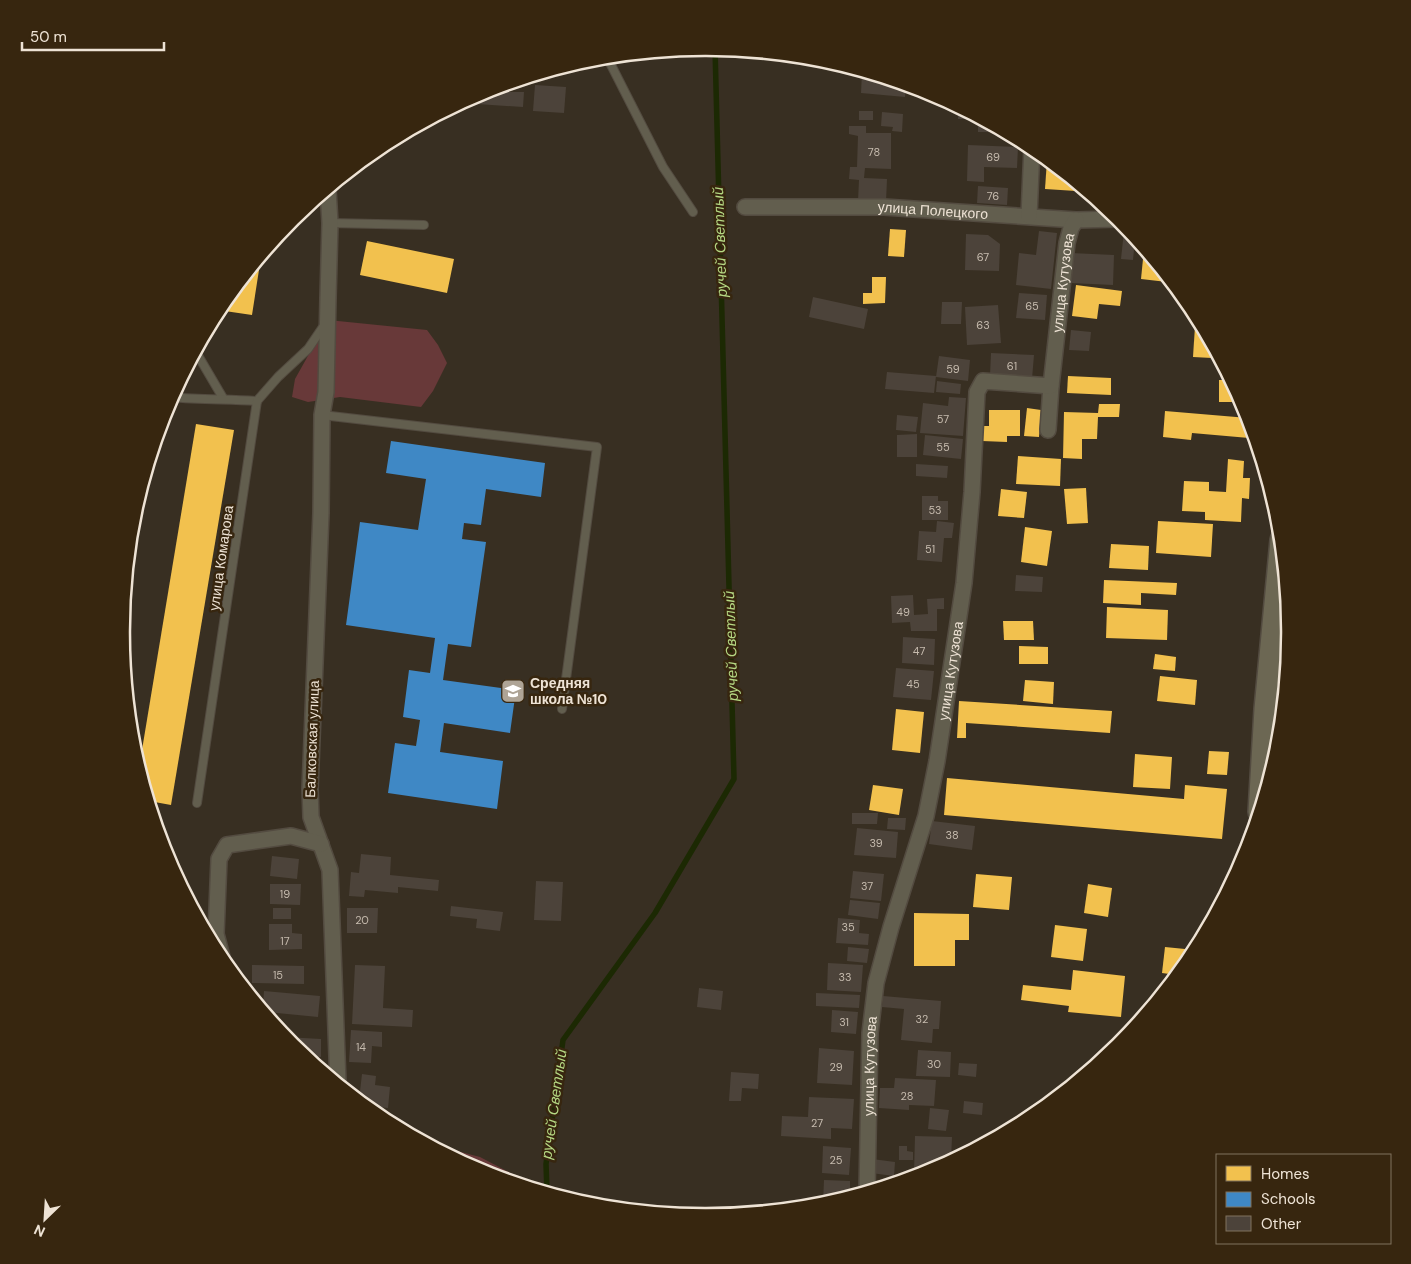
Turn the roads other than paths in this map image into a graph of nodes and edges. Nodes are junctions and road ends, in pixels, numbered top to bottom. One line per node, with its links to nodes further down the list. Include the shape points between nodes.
1 (611, 64): 5 (lane, via 663,167)
2 (1032, 158): 6 (street)
3 (328, 197): 9 (street, Балковская улица)
4 (745, 207): 6 (street, улица Полецкого, via 884,208)
5 (692, 212)
6 (1029, 216): 8 (street, улица Полецкого)
7 (1107, 219): 8 (street, улица Полецкого)
8 (1076, 220): 13 (street, улица Кутузова, via 1067,243)
9 (330, 223): 10 (lane); 11 (street, Балковская улица)
10 (424, 225)
11 (328, 320): 16 (lane, via 308,349); 17 (street, Балковская улица, via 326,392)
12 (199, 358): 15 (lane)
13 (1050, 386): 18 (street); 27 (street, улица Кутузова, via 983,381 977,392 964,582 937,761 926,816 876,983 870,1033)
14 (180, 398): 15 (lane)
15 (223, 398): 16 (lane)
16 (257, 401): 23 (lane, улица Комарова)
17 (322, 415): 20 (lane, via 597,447); 24 (street, Балковская улица, via 310,789 311,817)
18 (1048, 430)
19 (1279, 584): 21 (street)
20 (562, 709)
21 (1274, 710): 22 (street)
22 (1267, 758)
23 (197, 803)
24 (321, 844): 25 (street, via 291,836 227,845 219,859); 26 (street, Балковская улица, via 330,870)
25 (212, 929)
26 (338, 1075)
27 (867, 1184)

